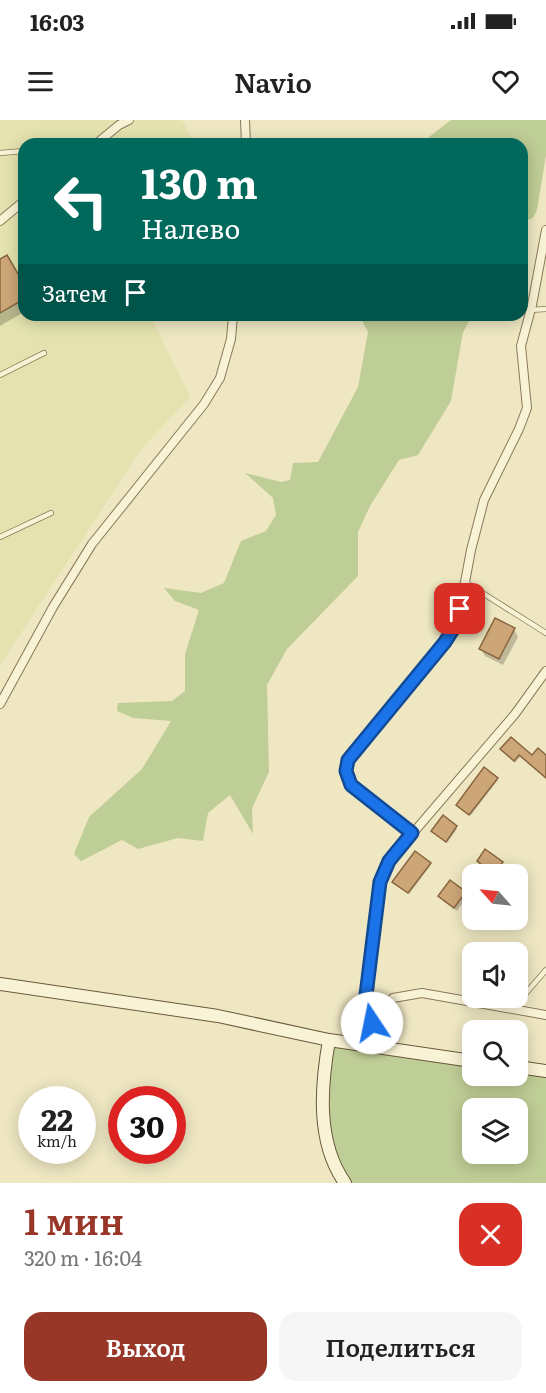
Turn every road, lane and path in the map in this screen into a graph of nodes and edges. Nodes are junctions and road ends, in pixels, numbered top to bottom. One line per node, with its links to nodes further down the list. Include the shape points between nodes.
1 (129, 120): 3 (street)
2 (245, 120): 4 (street)
3 (104, 138)
4 (246, 138)
5 (18, 152): 6 (lane)
6 (0, 153)
7 (18, 206): 8 (street)
8 (0, 221)
9 (546, 230): 11 (street)
10 (546, 309): 11 (lane)
11 (530, 310): 12 (street)
12 (528, 317)
13 (233, 321): 22 (street, via 220,378 204,404 92,544)
14 (527, 321): 19 (street, via 520,346 527,408 484,500)
15 (44, 353): 16 (lane)
16 (0, 375)
17 (51, 513): 18 (lane)
18 (0, 537)
19 (465, 582): 20 (lane); 23 (street, via 455,626 445,642 348,760 346,771 351,785)
20 (546, 633)
21 (546, 670): 23 (street, via 515,714)
22 (0, 704)
23 (412, 833): 28 (street, via 389,861 380,882 366,995)
24 (546, 970): 26 (lane)
25 (0, 984): 29 (main road, via 218,1016)
26 (515, 1010): 27 (street); 28 (street, via 422,993 393,998)
27 (546, 1015)
28 (372, 1023): 30 (street)
29 (329, 1040): 30 (main road); 34 (main road, via 322,1104 327,1140)
30 (364, 1045): 31 (main road)
31 (462, 1059)
32 (528, 1068): 33 (main road)
33 (546, 1071)
34 (345, 1183)

